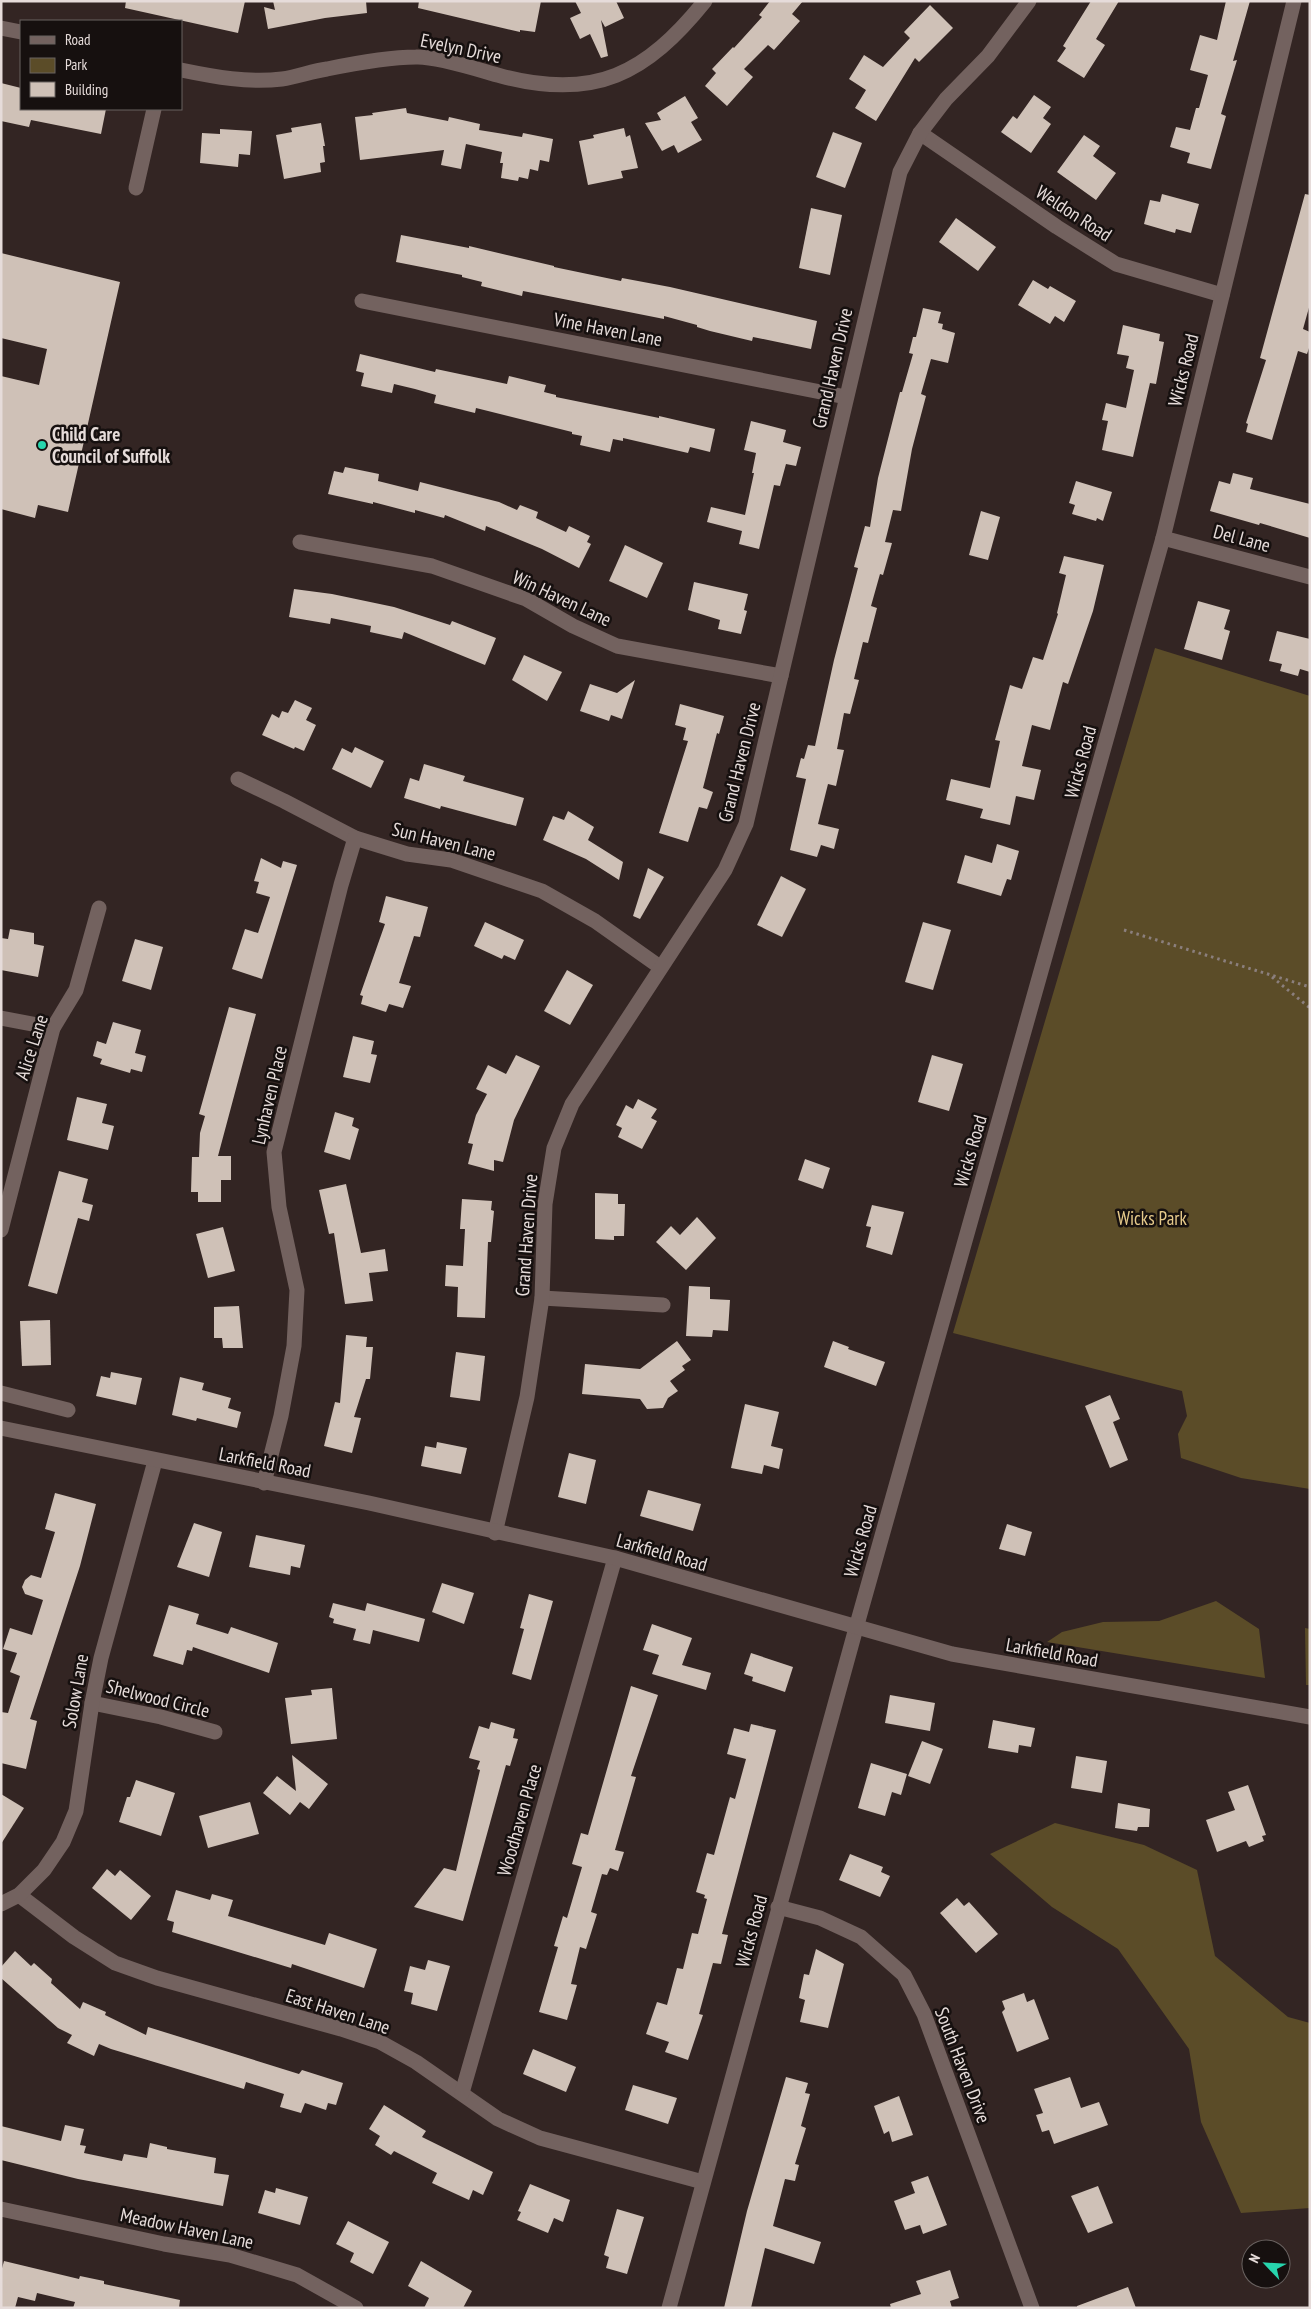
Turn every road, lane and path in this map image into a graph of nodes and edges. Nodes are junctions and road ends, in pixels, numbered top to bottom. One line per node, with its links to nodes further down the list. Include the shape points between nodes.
1 (705, 1): 6 (street, Evelyn Drive, via 670,39 640,65 605,81 566,86 522,82 418,56 369,61 283,79 237,80)
2 (1029, 1): 8 (street, Grand Haven Drive, via 988,56 946,99)
3 (1294, 1): 10 (street, Wicks Road)
4 (1, 28): 5 (street)
5 (20, 32)
6 (182, 70)
7 (154, 110): 9 (street)
8 (920, 133): 10 (street, Weldon Road, via 1116,264); 12 (street, Grand Haven Drive, via 900,172)
9 (136, 188)
10 (1222, 295): 13 (street, Wicks Road)
11 (362, 301): 12 (street, Vine Haven Lane)
12 (846, 397): 16 (street, Grand Haven Drive)
13 (1163, 538): 15 (street, Del Lane); 37 (street, Wicks Road)
14 (300, 542): 16 (street, Win Haven Lane, via 432,566 526,599 617,646)
15 (1310, 578)
16 (781, 676): 21 (street, Grand Haven Drive, via 746,824 725,870)
17 (238, 779): 18 (street, Sun Haven Lane)
18 (355, 838): 21 (street, Sun Haven Lane, via 407,854 451,860 542,891 595,921); 34 (street, Lynhaven Place, via 274,1152 279,1207 297,1290 294,1346)
19 (99, 908): 26 (street, Alice Lane, via 76,990)
20 (1124, 930): 22 (path)
21 (660, 967): 28 (street, Grand Haven Drive, via 572,1104 554,1148 545,1204)
22 (1270, 975): 23 (path); 24 (path)
23 (1310, 987)
24 (1310, 1008)
25 (1, 1018): 26 (street)
26 (53, 1028): 27 (street, Alice Lane)
27 (1, 1230)
28 (542, 1298): 29 (street); 35 (street, Grand Haven Drive, via 527,1397)
29 (663, 1305)
30 (1, 1393): 31 (street)
31 (68, 1410)
32 (1, 1428): 33 (street, Larkfield Road)
33 (155, 1461): 34 (street, Larkfield Road); 38 (street, Solow Lane)
34 (264, 1483): 35 (street, Larkfield Road, via 369,1503)
35 (495, 1533): 36 (street, Larkfield Road)
36 (615, 1558): 37 (street, Larkfield Road); 44 (street, Woodhaven Place)
37 (856, 1628): 39 (street, Larkfield Road, via 952,1654); 43 (street, Wicks Road)
38 (92, 1702): 40 (street, Shelwood Circle); 41 (street, Solow Lane, via 76,1811 63,1842 44,1870)
39 (1310, 1717)
40 (215, 1732)
41 (19, 1895): 42 (street, Solow Lane); 44 (street, East Haven Lane, via 115,1963 380,2042)
42 (1, 1904)
43 (778, 1907): 45 (street, Wicks Road); 49 (street, South Haven Drive, via 820,1918 861,1937 904,1975 924,2014)
44 (462, 2093): 45 (street, East Haven Lane, via 498,2119 540,2138)
45 (703, 2182): 48 (street, Wicks Road)
46 (1, 2209): 47 (street, Meadow Haven Lane, via 230,2255 297,2275)
47 (356, 2308)
48 (669, 2308)
49 (1032, 2308)

